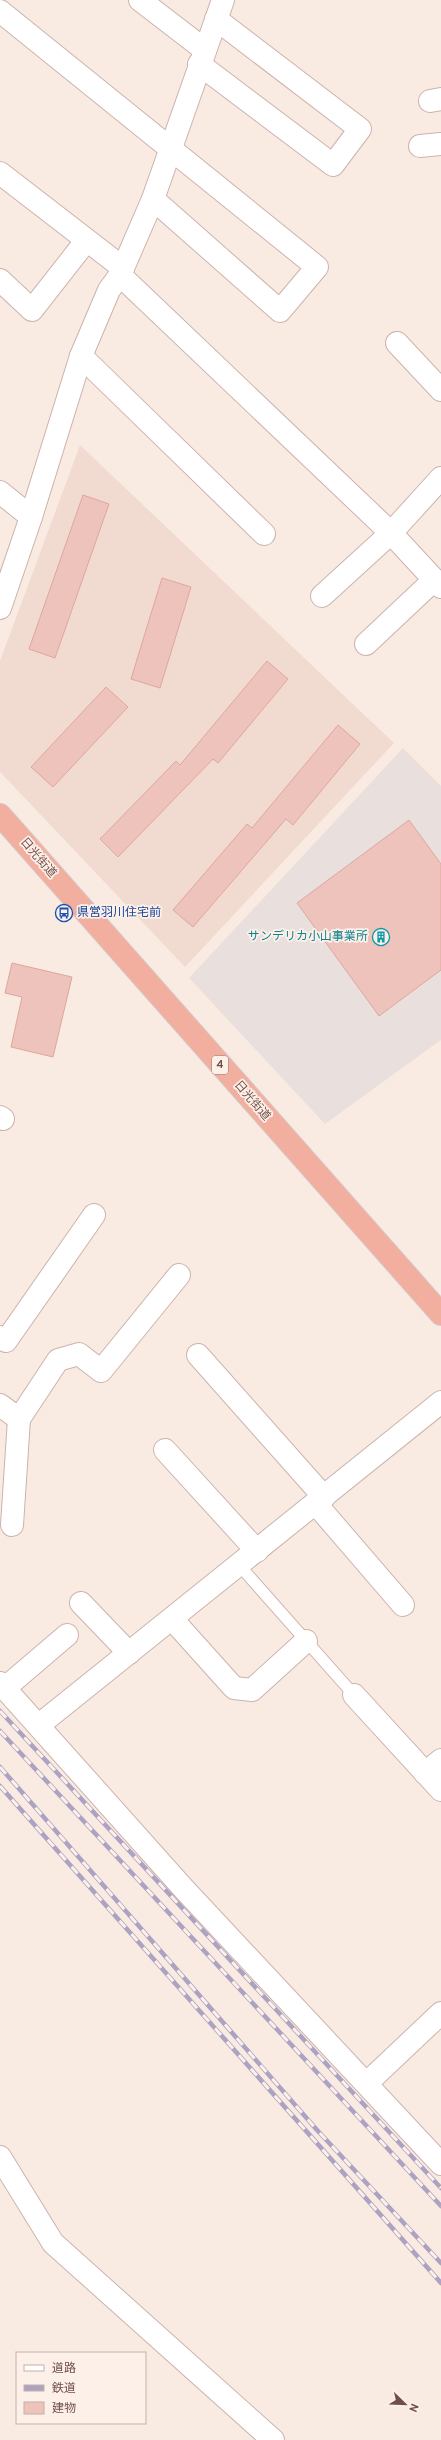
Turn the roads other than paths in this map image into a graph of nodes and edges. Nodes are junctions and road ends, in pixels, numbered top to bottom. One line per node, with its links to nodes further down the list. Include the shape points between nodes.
1 (140, 0): 4 (street)
2 (219, 6): 4 (street); 4 (street, via 360,129 333,165)
3 (0, 11): 5 (street)
4 (202, 57): 5 (street)
5 (172, 150): 7 (street); 7 (street, via 317,267 280,311)
6 (0, 173): 8 (street)
7 (153, 199): 9 (street)
8 (86, 241): 9 (street); 10 (street, via 32,310)
9 (121, 272): 12 (street, via 109,290); 17 (street)
10 (0, 280)
11 (397, 343): 13 (street)
12 (81, 356): 16 (street); 18 (street)
13 (441, 390)
14 (441, 478): 17 (street)
15 (0, 492): 16 (street)
16 (32, 517): 21 (street)
17 (391, 533): 19 (street); 20 (street)
18 (264, 534)
19 (438, 583): 22 (street)
20 (322, 596)
21 (0, 608)
22 (366, 644)
23 (0, 815): 26 (highway, 日光街道 / 4)
24 (94, 1215): 27 (street, via 6,1341)
25 (179, 1275): 31 (street, via 101,1371 79,1354 58,1360)
26 (441, 1314)
27 (0, 1337)
28 (198, 1355): 34 (street)
29 (441, 1402): 34 (street)
30 (0, 1405): 31 (street)
31 (18, 1422): 32 (street); 35 (street)
32 (0, 1440)
33 (166, 1450): 36 (street)
34 (320, 1500): 36 (street); 39 (street)
35 (12, 1525)
36 (257, 1551): 37 (street)
37 (240, 1566): 40 (street); 42 (lane)
38 (81, 1603): 43 (street)
39 (403, 1605)
40 (172, 1619): 42 (street, via 234,1688 252,1690); 43 (street)
41 (67, 1635): 44 (street)
42 (306, 1641): 45 (lane)
43 (129, 1653): 46 (street)
44 (2, 1686): 46 (street)
45 (354, 1695): 47 (street)
46 (39, 1726): 50 (street, via 184,1889)
47 (433, 1766): 48 (street)
48 (441, 1790)
49 (441, 2013): 50 (street)
50 (367, 2083): 52 (street)
51 (0, 2157): 53 (street, via 53,2243)
52 (441, 2164)
53 (273, 2440)

